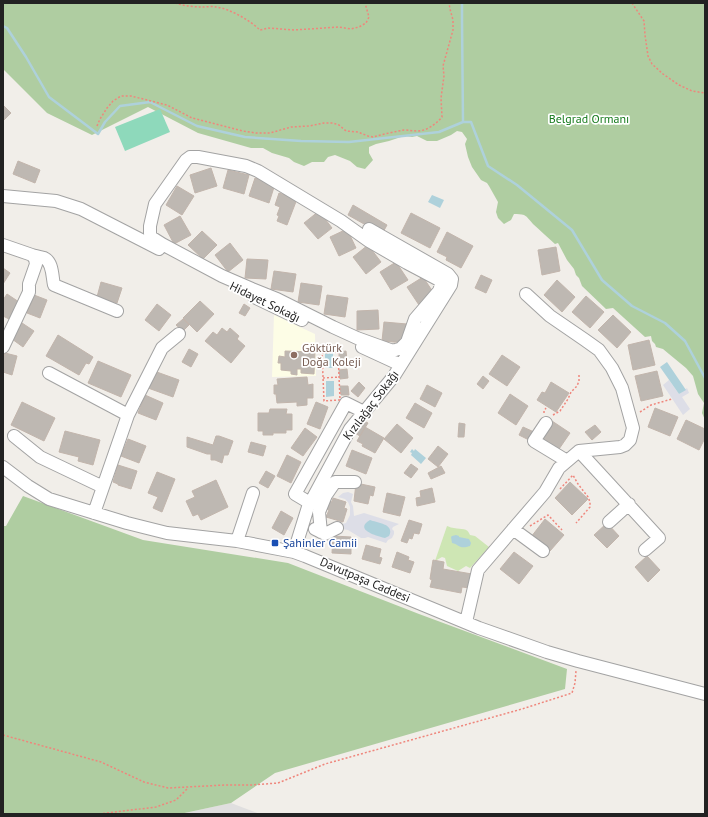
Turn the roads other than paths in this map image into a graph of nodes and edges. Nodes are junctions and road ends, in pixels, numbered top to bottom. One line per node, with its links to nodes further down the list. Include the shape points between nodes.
1 (3, 196): 11 (street, Hidayet Sokağı, via 56,201 81,209 274,307)
2 (369, 229): 8 (street, Kızılağaç Sokağı, via 448,274 452,279 451,286)
3 (3, 245): 4 (street)
4 (32, 254): 6 (street, via 46,259 51,265 54,284); 10 (street, via 36,264 29,292)
5 (526, 294): 17 (street, via 550,316 599,350 622,388 633,428 630,440 620,447)
6 (117, 311)
7 (415, 319): 7 (street, via 440,291 441,281 375,245 341,221 258,171 246,166 190,157 155,204 150,226 151,237 222,276 277,299 357,338 393,351 407,342); 8 (street)
8 (426, 326): 11 (street, Kızılağaç Sokağı)
9 (179, 334): 14 (street, via 162,348)
10 (3, 347)
11 (401, 365): 13 (street, Kızılağaç Sokağı)
12 (49, 373): 14 (street)
13 (364, 412): 23 (street, Kızılağaç Sokağı, via 350,429); 23 (street, via 346,403 295,494)
14 (128, 415): 21 (street)
15 (548, 420): 18 (street, via 534,440)
16 (14, 436): 21 (street, via 40,457)
17 (579, 451): 18 (street); 24 (street)
18 (567, 461): 29 (street, via 559,468)
19 (3, 467): 25 (street, Davutpaşa Caddesi, via 49,499)
20 (355, 482): 30 (street, via 335,482 326,495 319,512)
21 (103, 486): 25 (street)
22 (253, 493): 31 (street)
23 (310, 503): 27 (street, Kızılağaç Sokağı)
24 (629, 504): 26 (street); 32 (street, via 659,538)
25 (94, 513): 31 (street, Davutpaşa Caddesi, via 167,533)
26 (609, 522)
27 (303, 523): 30 (street); 34 (street, Kızılağaç Sokağı)
28 (336, 528): 30 (street, via 325,534)
29 (516, 531): 33 (street); 35 (street, via 478,570)
30 (321, 532)
31 (237, 542): 34 (street, Davutpaşa Caddesi)
32 (645, 550)
33 (543, 551)
34 (294, 552): 35 (street, Davutpaşa Caddesi)
35 (466, 622): 36 (street, Davutpaşa Caddesi, via 547,652)
36 (705, 694)

